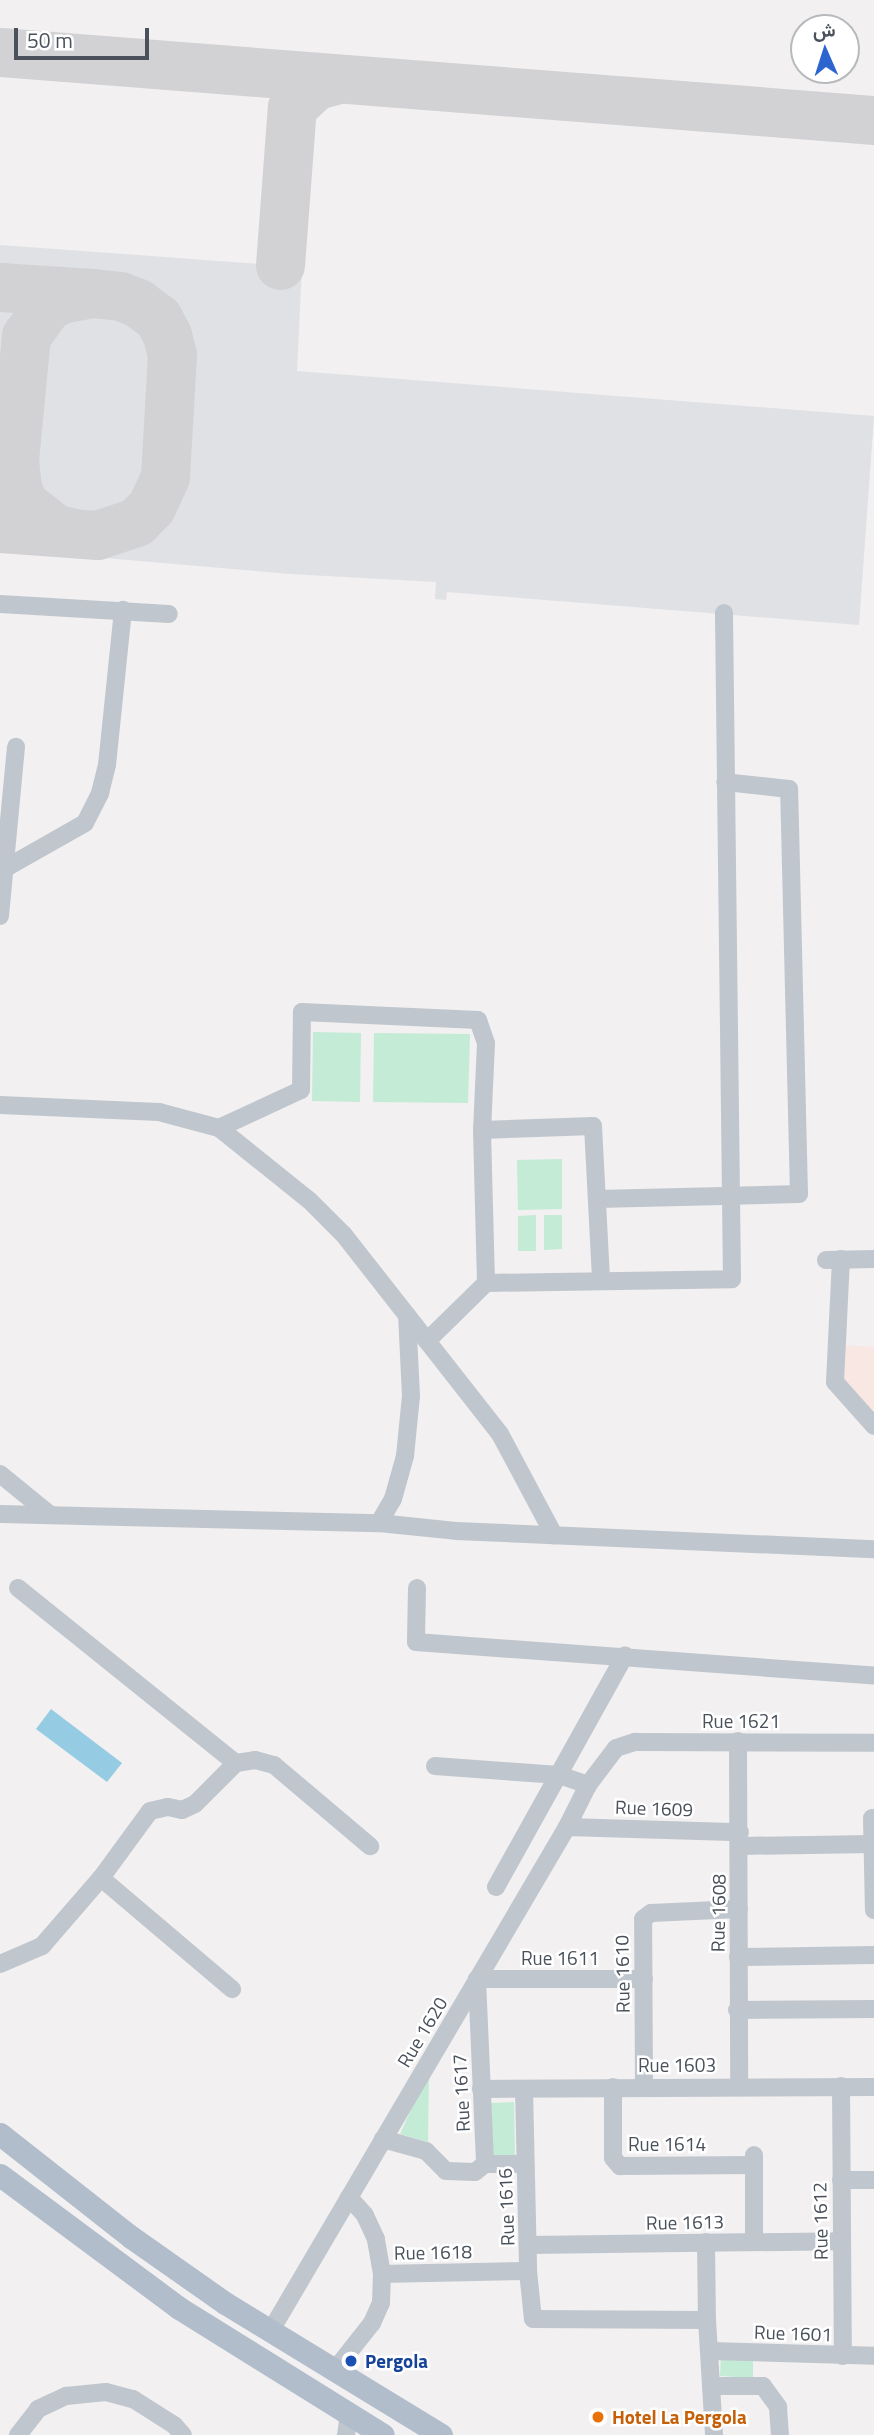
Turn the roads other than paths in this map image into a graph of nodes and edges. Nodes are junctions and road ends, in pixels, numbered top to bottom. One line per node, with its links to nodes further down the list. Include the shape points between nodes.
1 (0, 604): 2 (street)
2 (123, 610): 4 (street); 7 (street, via 100,793 85,823)
3 (724, 613): 6 (street)
4 (169, 614)
5 (16, 747): 7 (street)
6 (725, 782): 12 (street); 12 (street, via 789,789 799,1195)
7 (4, 869): 8 (street)
8 (0, 916)
9 (0, 1105): 10 (street, via 159,1112)
10 (219, 1128): 11 (street, via 301,1090 302,1012 478,1020 486,1042); 17 (street, via 344,1234)
11 (482, 1130): 13 (street, via 593,1126); 16 (street)
12 (731, 1198): 13 (street); 15 (street, via 732,1279)
13 (597, 1199): 15 (street)
14 (874, 1259): 19 (street, via 833,1260 835,1382)
15 (601, 1281): 16 (street)
16 (486, 1283): 18 (street)
17 (407, 1315): 18 (street); 23 (street, via 411,1396 405,1456 393,1499)
18 (428, 1341): 24 (street, via 500,1434)
19 (874, 1426)
20 (0, 1474): 22 (street)
21 (0, 1514): 22 (street)
22 (49, 1514): 23 (street)
23 (379, 1523): 24 (street)
24 (554, 1535): 25 (street)
25 (874, 1549)
26 (18, 1588): 33 (street)
27 (417, 1588): 28 (street, via 416,1642)
28 (625, 1655): 29 (street); 35 (street)
29 (874, 1676)
30 (738, 1741): 31 (street, Rue 1621); 32 (street, Rue 1621, via 635,1742); 39 (street, Rue 1608)
31 (874, 1743)
32 (610, 1754): 36 (street, Rue 1620)
33 (236, 1763): 41 (street, via 255,1760 274,1765); 42 (street, via 195,1804 182,1810 150,1811)
34 (435, 1766): 35 (street)
35 (559, 1775): 36 (street); 43 (street)
36 (588, 1785): 38 (street, Rue 1620)
37 (872, 1818): 40 (street)
38 (567, 1827): 39 (street, Rue 1609); 49 (street, Rue 1620)
39 (740, 1839): 40 (street, Rue 1609); 44 (street, Rue 1608)
40 (872, 1844): 45 (street)
41 (370, 1846)
42 (101, 1878): 48 (street, via 42,1946); 51 (street)
43 (496, 1887)
44 (739, 1909): 47 (street, Rue 1608); 50 (street, Rue 1610, via 645,1915)
45 (874, 1910)
46 (874, 1955): 47 (street)
47 (738, 1957): 53 (street, Rue 1608)
48 (0, 1964)
49 (477, 1979): 50 (street, Rue 1611); 59 (street, Rue 1617); 62 (street, Rue 1620)
50 (643, 1979): 54 (street, Rue 1610)
51 (232, 1989)
52 (874, 2009): 53 (street)
53 (737, 2010): 55 (street, Rue 1608)
54 (644, 2086): 55 (street, Rue 1603); 57 (street, Rue 1603)
55 (739, 2086): 56 (street, Rue 1603)
56 (841, 2086): 58 (street, Rue 1603); 66 (street, Rue 1612)
57 (613, 2087): 60 (street, Rue 1603); 71 (street, Rue 1614, via 613,2158 620,2166 754,2159)
58 (874, 2087)
59 (481, 2089): 60 (street, Rue 1603); 63 (street, Rue 1617)
60 (524, 2089): 64 (street, Rue 1616)
61 (0, 2134): 75 (main road)
62 (383, 2139): 63 (street, via 426,2151 446,2171 475,2172); 68 (street, Rue 1620)
63 (485, 2164): 64 (street)
64 (525, 2164): 72 (street, Rue 1616)
65 (0, 2175): 76 (main road)
66 (841, 2180): 67 (street); 69 (street, Rue 1612)
67 (874, 2180)
68 (349, 2197): 74 (street, Rue 1618, via 371,2225); 78 (street, Rue 1620)
69 (841, 2241): 71 (street, Rue 1613); 81 (street, Rue 1612)
70 (706, 2242): 71 (street, Rue 1613); 72 (street, Rue 1613); 77 (street)
71 (754, 2242)
72 (528, 2245): 73 (street, Rue 1616)
73 (528, 2271): 74 (street, Rue 1618); 77 (street, Rue 1616, via 531,2314 538,2321)
74 (382, 2274): 83 (street, via 381,2303 372,2323)
75 (198, 2284): 76 (main road); 78 (main road)
76 (179, 2308): 86 (main road)
77 (707, 2320): 79 (street)
78 (270, 2332): 83 (main road)
79 (710, 2351): 80 (street, Rue 1601); 84 (street)
80 (763, 2353): 81 (street, Rue 1601); 85 (street)
81 (843, 2356): 82 (street, Rue 1601)
82 (874, 2356)
83 (334, 2371): 90 (main road)
84 (711, 2386): 85 (street); 91 (street)
85 (763, 2386): 92 (street, via 778,2407)
86 (348, 2425): 89 (main road)
87 (18, 2435): 88 (street, via 38,2409 66,2396 106,2392 133,2399)
88 (183, 2435)
89 (383, 2435)
90 (441, 2435)
91 (714, 2435)
92 (780, 2435)

